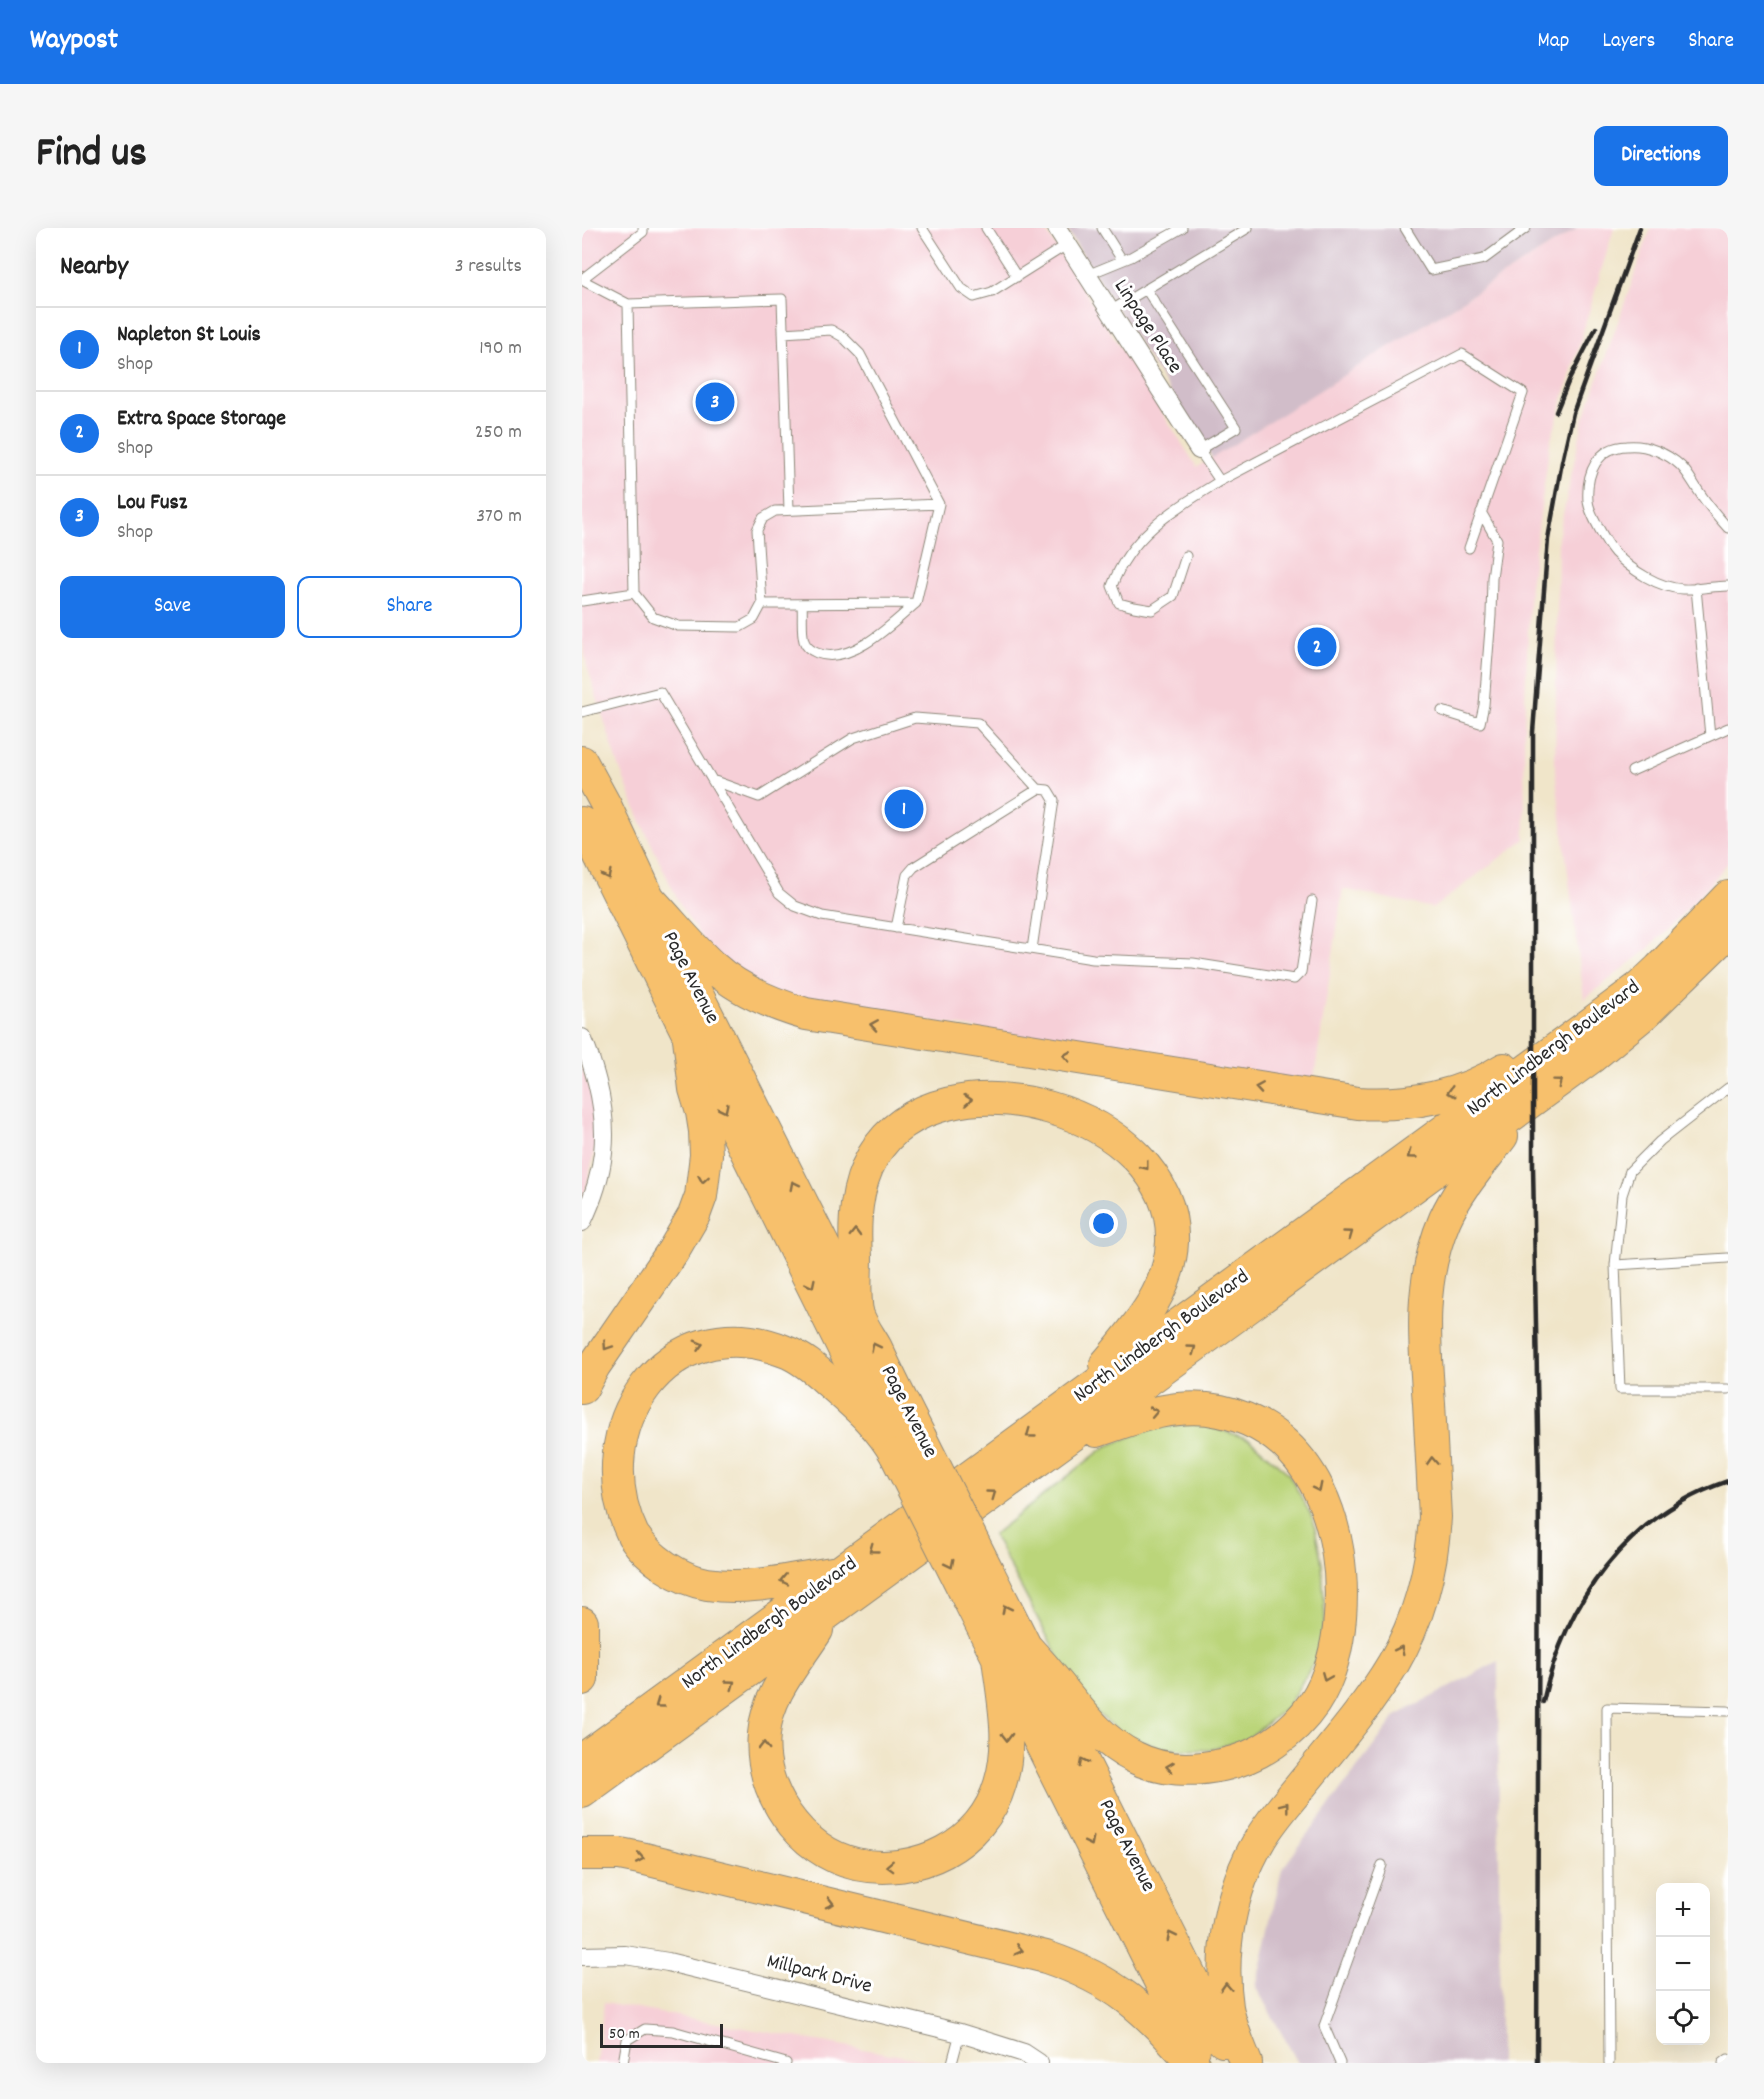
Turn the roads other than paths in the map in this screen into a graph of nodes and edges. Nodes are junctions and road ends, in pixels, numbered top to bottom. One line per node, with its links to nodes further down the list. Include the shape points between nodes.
1 (643, 228): 14 (lane, via 643,232)
2 (922, 228): 13 (lane, via 961,288 974,297 992,292)
3 (986, 228): 13 (lane)
4 (1057, 228): 10 (street, Linpage Place)
5 (1102, 228): 11 (lane)
6 (1182, 228): 11 (lane)
7 (1248, 228): 15 (lane)
8 (1405, 228): 9 (lane, via 1431,270 1484,259)
9 (1526, 228)
10 (1068, 244): 12 (street, Linpage Place); 13 (lane)
11 (1122, 260): 12 (lane)
12 (1087, 275): 17 (street, Linpage Place)
13 (1017, 277)
14 (582, 280): 16 (lane)
15 (1146, 289): 17 (lane); 19 (lane, via 1236,428)
16 (628, 304): 18 (lane, via 782,299); 29 (lane)
17 (1110, 311): 19 (street, Linpage Place)
18 (783, 333): 21 (lane, via 831,330 860,354); 22 (lane)
19 (1199, 450): 20 (lane)
20 (1220, 481): 23 (lane, via 1462,354 1523,393); 26 (lane, via 1174,510 1138,541 1120,566 1112,586 1119,603 1152,610 1173,596)
21 (939, 504): 22 (lane); 31 (lane)
22 (789, 510): 32 (lane, via 769,514 757,530)
23 (1481, 512): 25 (lane); 34 (lane, via 1497,540 1484,705 1480,723)
24 (1728, 528): 28 (lane, via 1682,467 1649,447 1619,446 1607,450 1595,463 1590,474 1588,503 1614,552 1654,581 1682,590)
25 (1469, 548)
26 (1186, 556)
27 (1728, 586): 28 (lane)
28 (1696, 588): 37 (lane)
29 (634, 593): 30 (lane); 32 (lane, via 653,617 678,626 740,627 754,619)
30 (582, 601)
31 (916, 603): 33 (lane); 33 (lane, via 877,638 852,651 825,656 812,651 804,642)
32 (762, 604): 33 (lane)
33 (802, 604)
34 (1442, 711)
35 (582, 712): 40 (lane, via 660,692)
36 (1728, 728): 37 (lane)
37 (1710, 736): 39 (lane)
38 (582, 760): 45 (main road, Page Avenue)
39 (1632, 771)
40 (712, 780): 41 (lane, via 759,797 854,738 915,718 978,723); 47 (lane, via 779,893 795,906 822,916)
41 (1038, 789): 47 (lane, via 914,867 907,875); 49 (lane, via 1048,790 1054,800)
42 (582, 822): 51 (main road, Page Avenue, one-way to 51)
43 (1728, 879): 45 (highway, one-way to 45, via 1621,983 1495,1075 1428,1099 1380,1105 806,1014 763,999 729,979)
44 (1728, 897): 60 (highway, North Lindbergh Boulevard, one-way to 60, via 1667,962 1632,992)
45 (651, 901): 57 (main road, Page Avenue, one-way to 45)
46 (1312, 901): 49 (lane, via 1301,972 1294,979 1193,963 1093,959)
47 (896, 928): 49 (lane)
48 (1728, 932): 53 (highway, North Lindbergh Boulevard, one-way to 48, via 1644,1014)
49 (1032, 949)
50 (582, 1038): 54 (street, via 603,1106 605,1129 605,1151)
51 (689, 1038): 58 (highway, one-way to 58, via 705,1131 700,1196 685,1232); 61 (main road, Page Avenue, one-way to 61)
52 (1728, 1088): 56 (lane, via 1660,1141 1630,1171 1622,1195)
53 (1523, 1108): 62 (highway, North Lindbergh Boulevard, one-way to 53); 83 (highway, one-way to 53, via 1227,2008 1226,1942 1234,1896 1259,1840 1387,1673 1423,1598 1436,1517 1424,1320 1431,1258 1455,1199)
54 (583, 1220)
55 (1728, 1258): 56 (lane)
56 (1615, 1265): 59 (lane, via 1620,1389)
57 (858, 1312): 60 (highway, one-way to 60, via 854,1235 859,1191 873,1156 896,1128 929,1108 966,1100 1036,1105 1078,1118 1115,1138 1153,1176 1165,1201 1172,1244 1168,1265 1142,1321); 61 (highway, Page Avenue, one-way to 57)
58 (582, 1388)
59 (1728, 1389)
60 (1077, 1399): 63 (highway, North Lindbergh Boulevard, one-way to 63)
61 (901, 1444): 63 (highway, one-way to 61, via 747,1586 705,1584 650,1555 624,1521 611,1483 610,1443 623,1406 646,1376 679,1353 715,1341 750,1341 800,1359); 66 (highway, Page Avenue, bridge)
62 (1060, 1445): 64 (highway, North Lindbergh Boulevard, one-way to 62); 66 (highway, one-way to 66, via 1137,1416 1179,1409 1227,1413 1276,1436 1305,1466 1328,1511 1341,1564 1339,1632 1327,1677 1314,1703 1284,1734 1248,1757 1190,1770 1133,1757 1101,1734)
63 (842, 1571): 69 (highway, North Lindbergh Boulevard, one-way to 69)
64 (827, 1614): 66 (highway, one-way to 64, via 1008,1737 1000,1783 984,1819 938,1856 898,1866 855,1863 817,1846 791,1820 771,1786 763,1751 774,1696); 70 (highway, North Lindbergh Boulevard, one-way to 64)
65 (582, 1623): 67 (highway)
66 (1011, 1651): 81 (highway, Page Avenue, one-way to 81); 82 (highway, Page Avenue, one-way to 66)
67 (582, 1679)
68 (1728, 1711): 85 (lane, via 1607,1708)
69 (582, 1760)
70 (582, 1792)
71 (582, 1854): 80 (highway, one-way to 80, via 620,1854 645,1859 1071,1965 1119,1990)
72 (1382, 1865): 84 (lane, via 1324,2026)
73 (582, 1956): 74 (street, Millpark Drive, via 625,1955 668,1962)
74 (960, 2033): 78 (lane); 79 (street, Millpark Drive, via 1024,2053)
75 (1728, 2059): 86 (lane)
76 (623, 2063): 77 (lane, via 627,2040 645,2029 673,2031)
77 (786, 2063)
78 (952, 2063)
79 (1039, 2063)
80 (1193, 2063)
81 (1201, 2063)
82 (1235, 2063)
83 (1246, 2063)
84 (1340, 2063)
85 (1610, 2063)
86 (1723, 2063)

